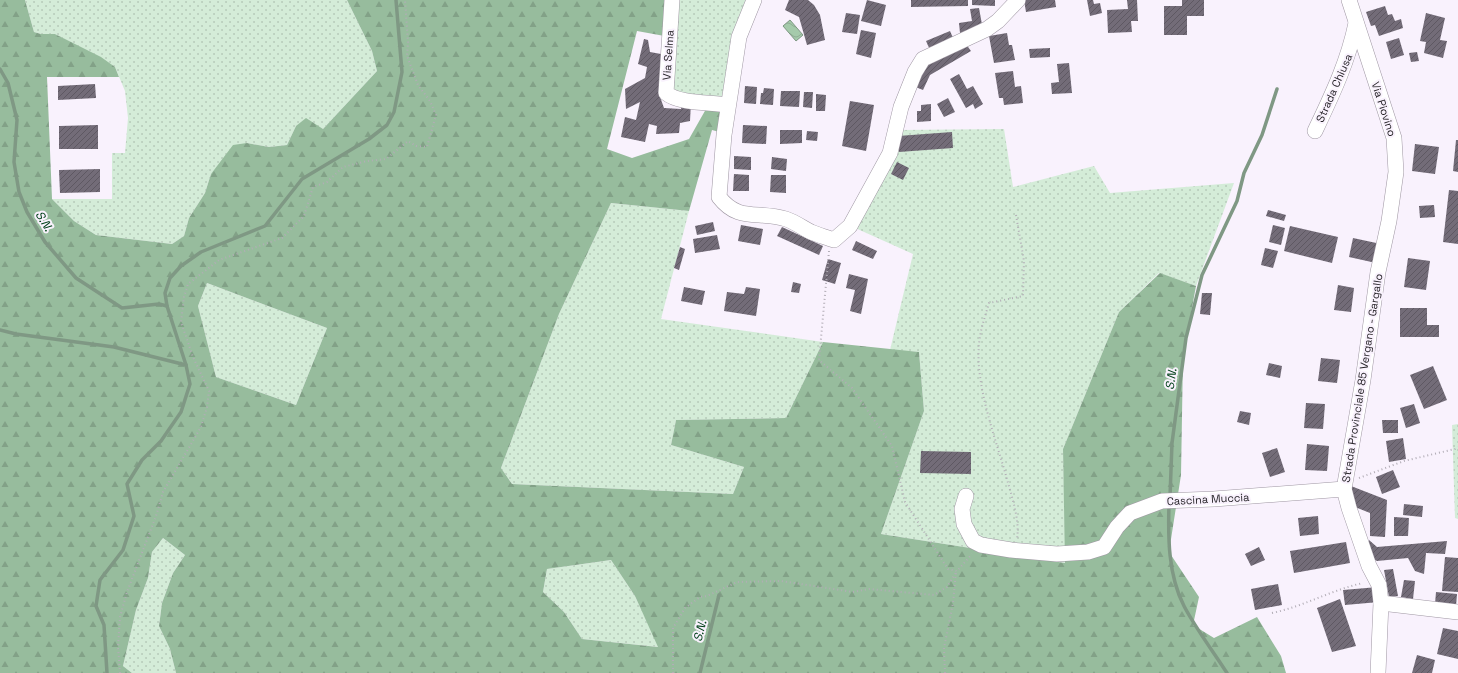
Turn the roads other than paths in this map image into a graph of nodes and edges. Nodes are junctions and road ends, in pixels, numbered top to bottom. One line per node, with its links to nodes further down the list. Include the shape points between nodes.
1 (672, 0): 6 (street, Via Selma, via 666,92 672,98)
2 (754, 0): 6 (street, via 739,37)
3 (1018, 0): 6 (street, via 987,29 923,59 901,107 890,153 850,226 834,240 813,233 788,219 738,213 727,208 719,197)
4 (1349, 0): 5 (street, Via Piovino)
5 (1356, 22): 7 (street, Strada Chiusa, via 1344,68); 8 (street, Via Piovino, via 1394,138 1396,172)
6 (728, 105)
7 (1315, 131)
8 (1389, 221): 9 (street, Strada Provinciale 85 Vergano - Gargallo, via 1378,272)
9 (1345, 485): 10 (street, Cascina Muccia, via 1169,501 1130,513 1104,547 1093,551 1057,554 981,545 973,541 964,524 962,509); 11 (street, Strada Provinciale 85 Vergano - Gargallo, via 1356,528 1379,585)
10 (966, 496)
11 (1381, 603): 12 (street); 13 (street, Strada Provinciale 85 Vergano - Gargallo)
12 (1458, 612)
13 (1378, 673)

